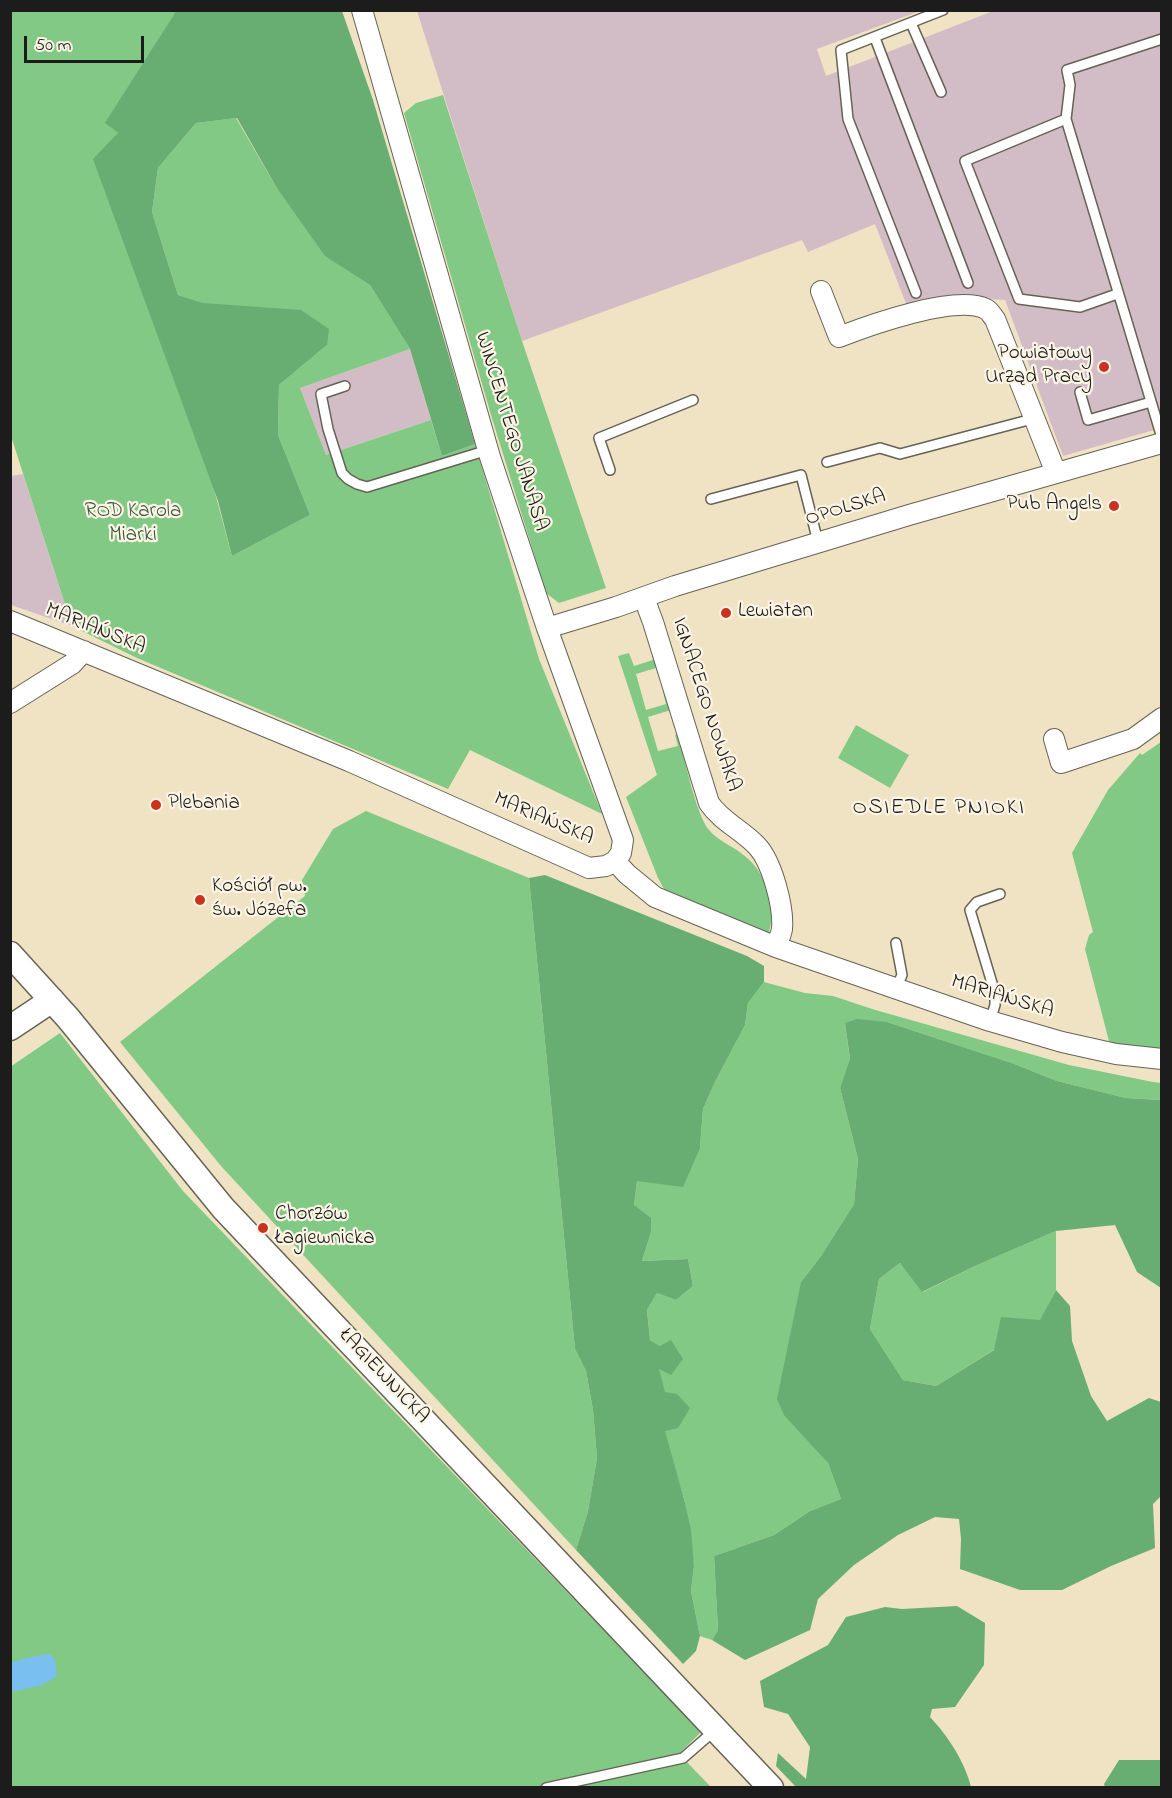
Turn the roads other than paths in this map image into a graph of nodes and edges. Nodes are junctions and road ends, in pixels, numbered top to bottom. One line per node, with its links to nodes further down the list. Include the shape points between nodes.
1 (362, 10): 19 (street, WINCENTEGO JANASA)
2 (943, 10): 3 (lane)
3 (911, 23): 4 (lane); 6 (lane)
4 (875, 38): 8 (lane); 10 (lane, via 841,50 848,119)
5 (1161, 39): 7 (lane, via 1067,70 1070,86)
6 (941, 92)
7 (1066, 119): 11 (lane); 11 (lane, via 965,161 1018,299 1080,307)
8 (968, 283)
9 (821, 291): 16 (street, via 838,336 917,312 973,305 988,309)
10 (916, 293)
11 (1117, 294): 15 (lane)
12 (345, 386): 19 (lane, via 321,394 327,429 342,473 357,484 367,487)
13 (1080, 392): 15 (lane, via 1088,420)
14 (693, 400): 21 (lane, via 599,438)
15 (1151, 402): 17 (lane)
16 (1036, 418): 20 (lane, via 900,454 880,448); 22 (street)
17 (1161, 438)
18 (1161, 443): 22 (street, OPOLSKA)
19 (488, 450): 27 (street, WINCENTEGO JANASA)
20 (827, 462)
21 (610, 470)
22 (1056, 473): 24 (street, OPOLSKA)
23 (711, 499): 24 (lane, via 801,475)
24 (819, 542): 25 (street, OPOLSKA)
25 (644, 598): 27 (street, OPOLSKA); 35 (street, IGNACEGO NOWAKA, via 709,803 765,857 781,911 782,930)
26 (10, 621): 28 (street, MARIAŃSKA)
27 (547, 628): 32 (street, WINCENTEGO JANASA, via 623,840)
28 (84, 651): 29 (street, via 72,664); 32 (street, MARIAŃSKA, via 349,761 589,868)
29 (10, 703)
30 (1161, 718): 31 (street, via 1133,739 1062,763)
31 (1054, 739)
32 (615, 861): 35 (street, MARIAŃSKA, via 655,897)
33 (1000, 894): 39 (lane, via 976,902 970,910 995,993)
34 (896, 943): 37 (lane, via 902,975)
35 (776, 947): 37 (street, MARIAŃSKA)
36 (10, 954): 38 (street, ŁAGIEWNICKA)
37 (896, 988): 39 (street, MARIAŃSKA)
38 (52, 1000): 40 (street); 42 (street, ŁAGIEWNICKA, via 223,1208)
39 (990, 1021): 41 (street, MARIAŃSKA, via 1104,1052)
40 (10, 1028)
41 (1161, 1059)
42 (716, 1729): 43 (lane, via 683,1758); 44 (street, ŁAGIEWNICKA)
43 (546, 1788)
44 (771, 1788)

